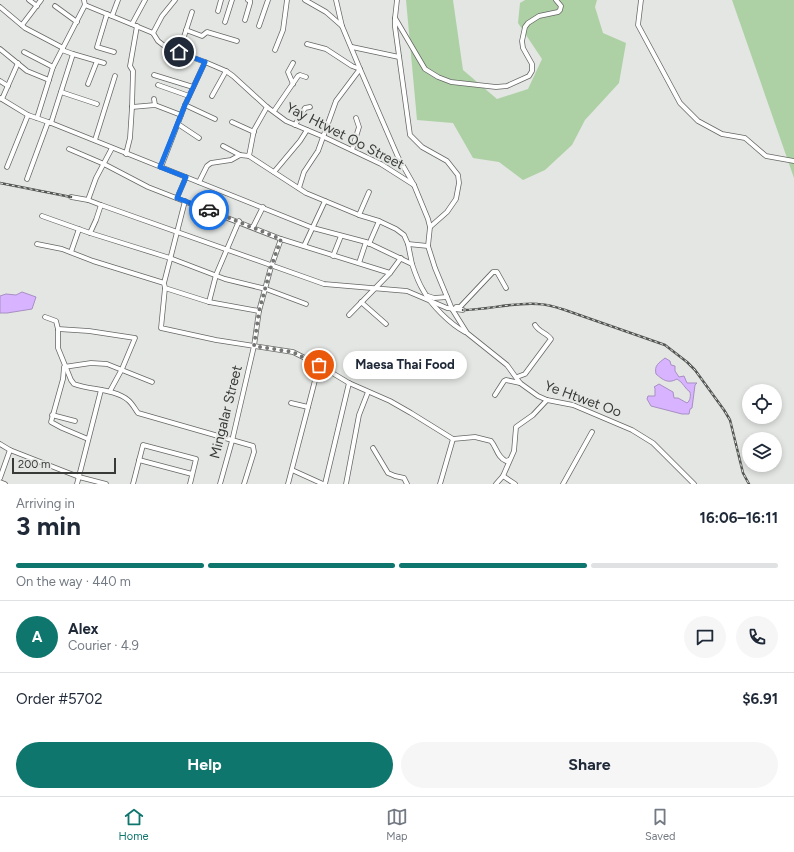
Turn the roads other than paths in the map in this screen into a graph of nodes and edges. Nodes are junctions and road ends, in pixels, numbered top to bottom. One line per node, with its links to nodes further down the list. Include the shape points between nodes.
1 (29, 0): 18 (street)
2 (41, 0): 18 (street)
3 (84, 0): 17 (street)
4 (118, 0): 23 (street)
5 (145, 0): 28 (street)
6 (175, 0): 34 (street)
7 (221, 0): 21 (street)
8 (232, 0): 27 (street)
9 (248, 0): 25 (street, via 250,3)
10 (268, 0): 31 (street)
11 (288, 0): 40 (street, via 283,30)
12 (305, 0): 32 (street, via 326,12)
13 (336, 0): 32 (street)
14 (397, 0): 24 (street)
15 (556, 0): 24 (street, via 561,6 558,12 539,16 525,27 523,48 532,64 532,71 529,76 507,86 451,82 438,77 425,69)
16 (641, 0): 97 (street, via 638,25 680,103 698,121 722,134 745,138 766,156)
17 (86, 5): 23 (street, Yay Htwet Oo Street); 26 (street)
18 (37, 6): 29 (street)
19 (55, 6): 26 (street)
20 (0, 7): 29 (street)
21 (218, 11)
22 (192, 12): 33 (street)
23 (109, 15): 28 (street, Yay Htwet Oo Street); 42 (street, via 98,47)
24 (395, 18): 45 (street)
25 (245, 20)
26 (76, 22): 39 (street)
27 (225, 22)
28 (132, 24): 30 (street, Yay Htwet Oo Street)
29 (22, 25): 39 (street)
30 (137, 26): 34 (street, Yay Htwet Oo Street); 72 (street, via 130,66 133,71)
31 (259, 26)
32 (342, 26): 37 (street)
33 (186, 30): 35 (street, via 202,36 207,32); 43 (street)
34 (153, 33): 43 (street, Yay Htwet Oo Street, via 167,48)
35 (237, 41)
36 (307, 44): 52 (street, via 326,49)
37 (352, 47): 45 (street); 52 (street)
38 (0, 49): 48 (street)
39 (62, 49): 44 (street); 51 (street)
40 (275, 50)
41 (24, 52): 51 (street)
42 (114, 52)
43 (179, 52): 47 (street, Yay Htwet Oo Street)
44 (73, 54): 46 (street); 64 (street)
45 (399, 57): 120 (street, via 410,134 422,147 447,161 458,175 456,199 447,212)
46 (97, 61): 49 (street); 59 (street)
47 (205, 62): 53 (street, Yay Htwet Oo Street); 63 (street)
48 (18, 63): 57 (street); 62 (street)
49 (104, 63)
50 (293, 63): 60 (street, via 288,72)
51 (53, 67): 57 (street)
52 (360, 69): 87 (street, via 336,101); 105 (street, via 398,157)
53 (226, 71): 66 (street); 73 (street, Yay Htwet Oo Street, via 240,80)
54 (154, 75): 63 (street)
55 (115, 76): 89 (street)
56 (306, 77): 60 (street, via 298,76)
57 (48, 80): 78 (street)
58 (0, 81): 62 (street)
59 (88, 84)
60 (293, 84): 75 (street)
61 (158, 85): 65 (street)
62 (8, 86): 67 (street)
63 (193, 87): 65 (street)
64 (61, 92): 69 (street); 82 (street)
65 (189, 96): 71 (street)
66 (212, 96)
67 (1, 99): 76 (street)
68 (154, 99): 70 (street)
69 (97, 104)
70 (156, 105): 72 (street); 77 (street)
71 (185, 105): 77 (street); 80 (street)
72 (132, 107): 94 (street)
73 (267, 107): 75 (street, Yay Htwet Oo Street); 86 (street)
74 (310, 107): 84 (street, via 305,108)
75 (274, 111): 84 (street, Yay Htwet Oo Street)
76 (28, 115): 78 (street); 99 (street)
77 (181, 115): 83 (street)
78 (37, 118): 82 (street)
79 (356, 118): 93 (street, via 359,127)
80 (215, 119)
81 (232, 122): 86 (street)
82 (50, 123): 89 (street); 103 (street)
83 (178, 124): 88 (street); 100 (street)
84 (295, 126): 85 (street, Yay Htwet Oo Street)
85 (306, 130): 87 (street, Yay Htwet Oo Street); 101 (street)
86 (254, 132): 96 (street)
87 (324, 137): 93 (street, Yay Htwet Oo Street); 106 (street, via 304,172)
88 (199, 138)
89 (95, 140): 91 (street)
90 (223, 146): 95 (street)
91 (112, 148): 94 (street); 98 (street)
92 (69, 149): 98 (street)
93 (352, 150): 105 (street, Yay Htwet Oo Street, via 381,164)
94 (126, 154): 100 (street)
95 (240, 155): 96 (street); 104 (street, via 231,160 211,163)
96 (249, 156): 101 (street)
97 (794, 160)
98 (104, 164): 109 (street, via 148,187); 110 (street)
99 (7, 167)
100 (160, 167): 102 (street)
101 (274, 172): 106 (street)
102 (186, 177): 104 (street); 109 (street)
103 (27, 179)
104 (199, 182): 114 (street)
105 (414, 185): 120 (street)
106 (299, 188): 112 (street)
107 (369, 192): 115 (street)
108 (71, 197): 110 (street)
109 (177, 198): 111 (street)
110 (88, 200): 113 (street)
111 (184, 201): 117 (street); 123 (street)
112 (326, 201): 115 (street); 121 (street)
113 (101, 205): 123 (street); 124 (street)
114 (263, 207): 119 (street); 121 (street)
115 (359, 215): 118 (street)
116 (42, 216): 122 (street)
117 (239, 221): 119 (street); 132 (street)
118 (379, 221): 127 (street); 129 (street, via 404,235)
119 (253, 227): 126 (street)
120 (430, 227): 131 (street)
121 (313, 228): 125 (street); 130 (street)
122 (79, 229): 124 (street); 133 (street)
123 (177, 232): 132 (street); 135 (street)
124 (90, 233): 135 (street)
125 (341, 236): 127 (street); 134 (street)
126 (281, 239): 130 (street); 139 (street, Mingalar Street)
127 (367, 243): 136 (street); 137 (street)
128 (37, 244): 133 (street)
129 (408, 244): 131 (street); 138 (street)
130 (304, 246): 134 (street)
131 (428, 246): 148 (street)
132 (227, 250): 139 (street); 141 (street)
133 (71, 252): 142 (street)
134 (333, 256): 137 (street)
135 (170, 258): 141 (street); 142 (street)
136 (401, 258): 138 (street); 140 (street)
137 (359, 263): 140 (street)
138 (412, 264): 147 (street, via 423,292)
139 (272, 266): 144 (street, via 324,284); 146 (street, Mingalar Street)
140 (390, 273): 144 (street)
141 (216, 275): 146 (street); 149 (street)
142 (164, 282): 143 (street)
143 (165, 288): 149 (street); 161 (street, via 161,328)
144 (375, 288): 147 (street, via 407,291); 150 (street)
145 (506, 288): 152 (street, via 497,272 493,272 460,307)
146 (266, 289): 151 (street); 154 (street, Mingalar Street)
147 (429, 298): 148 (street); 152 (street, via 442,306); 160 (street, Ye Htwet Oo, via 457,327)
148 (447, 298): 152 (street)
149 (209, 302): 154 (street)
150 (361, 302): 155 (street); 157 (street)
151 (306, 304)
152 (451, 307): 153 (street); 160 (street)
153 (463, 310)
154 (259, 311): 161 (street, Mingalar Street)
155 (349, 315)
156 (45, 317): 159 (street, via 56,321)
157 (386, 324)
158 (535, 325): 165 (street, via 552,339 525,374)
159 (58, 329): 163 (street, via 58,348); 164 (street, via 135,338)
160 (467, 333): 165 (street, Ye Htwet Oo, via 507,365)
161 (254, 346): 162 (street, via 293,352); 181 (street, Mingalar Street)
162 (319, 365): 167 (street); 175 (street)
163 (65, 366): 164 (street, via 91,363 107,364); 169 (street, via 74,384); 176 (street)
164 (122, 369): 166 (street); 170 (street)
165 (517, 377): 168 (street, Ye Htwet Oo)
166 (152, 382)
167 (349, 383): 171 (street); 201 (street)
168 (520, 383): 172 (street, via 504,381); 173 (street, Ye Htwet Oo)
169 (100, 390): 170 (street); 179 (street)
170 (110, 391): 181 (street, via 128,400 138,413)
171 (368, 392): 180 (street, via 390,401); 202 (street, via 360,415)
172 (495, 395)
173 (547, 400): 186 (street, via 533,415 516,427 514,451); 208 (street, Ye Htwet Oo, via 573,405 632,430 653,443)
174 (291, 403): 175 (street)
175 (308, 407): 187 (street)
176 (52, 415): 177 (street); 179 (street, via 51,422)
177 (75, 421)
178 (592, 432): 207 (street)
179 (88, 439): 190 (street)
180 (453, 439): 186 (street, via 487,439 493,442 499,456 506,461); 204 (street)
181 (232, 441): 198 (street, Mingalar Street); 199 (street, via 255,448)
182 (0, 444): 184 (street)
183 (373, 448): 203 (street, via 388,473 404,478)
184 (10, 450): 190 (street); 191 (street)
185 (139, 460): 188 (street); 188 (street, via 143,445 196,459); 196 (street)
186 (510, 460): 189 (street)
187 (292, 470): 200 (street); 201 (street)
188 (192, 474): 197 (street)
189 (503, 476): 205 (street); 206 (street)
190 (79, 477): 194 (street); 195 (street)
191 (0, 478)
192 (0, 482): 193 (street)
193 (5, 484)
194 (77, 484)
195 (106, 484)
196 (132, 484)
197 (190, 484)
198 (220, 484)
199 (244, 484)
200 (288, 484)
201 (324, 484)
202 (346, 484)
203 (407, 484)
204 (440, 484)
205 (496, 484)
206 (515, 484)
207 (563, 484)
208 (694, 484)

